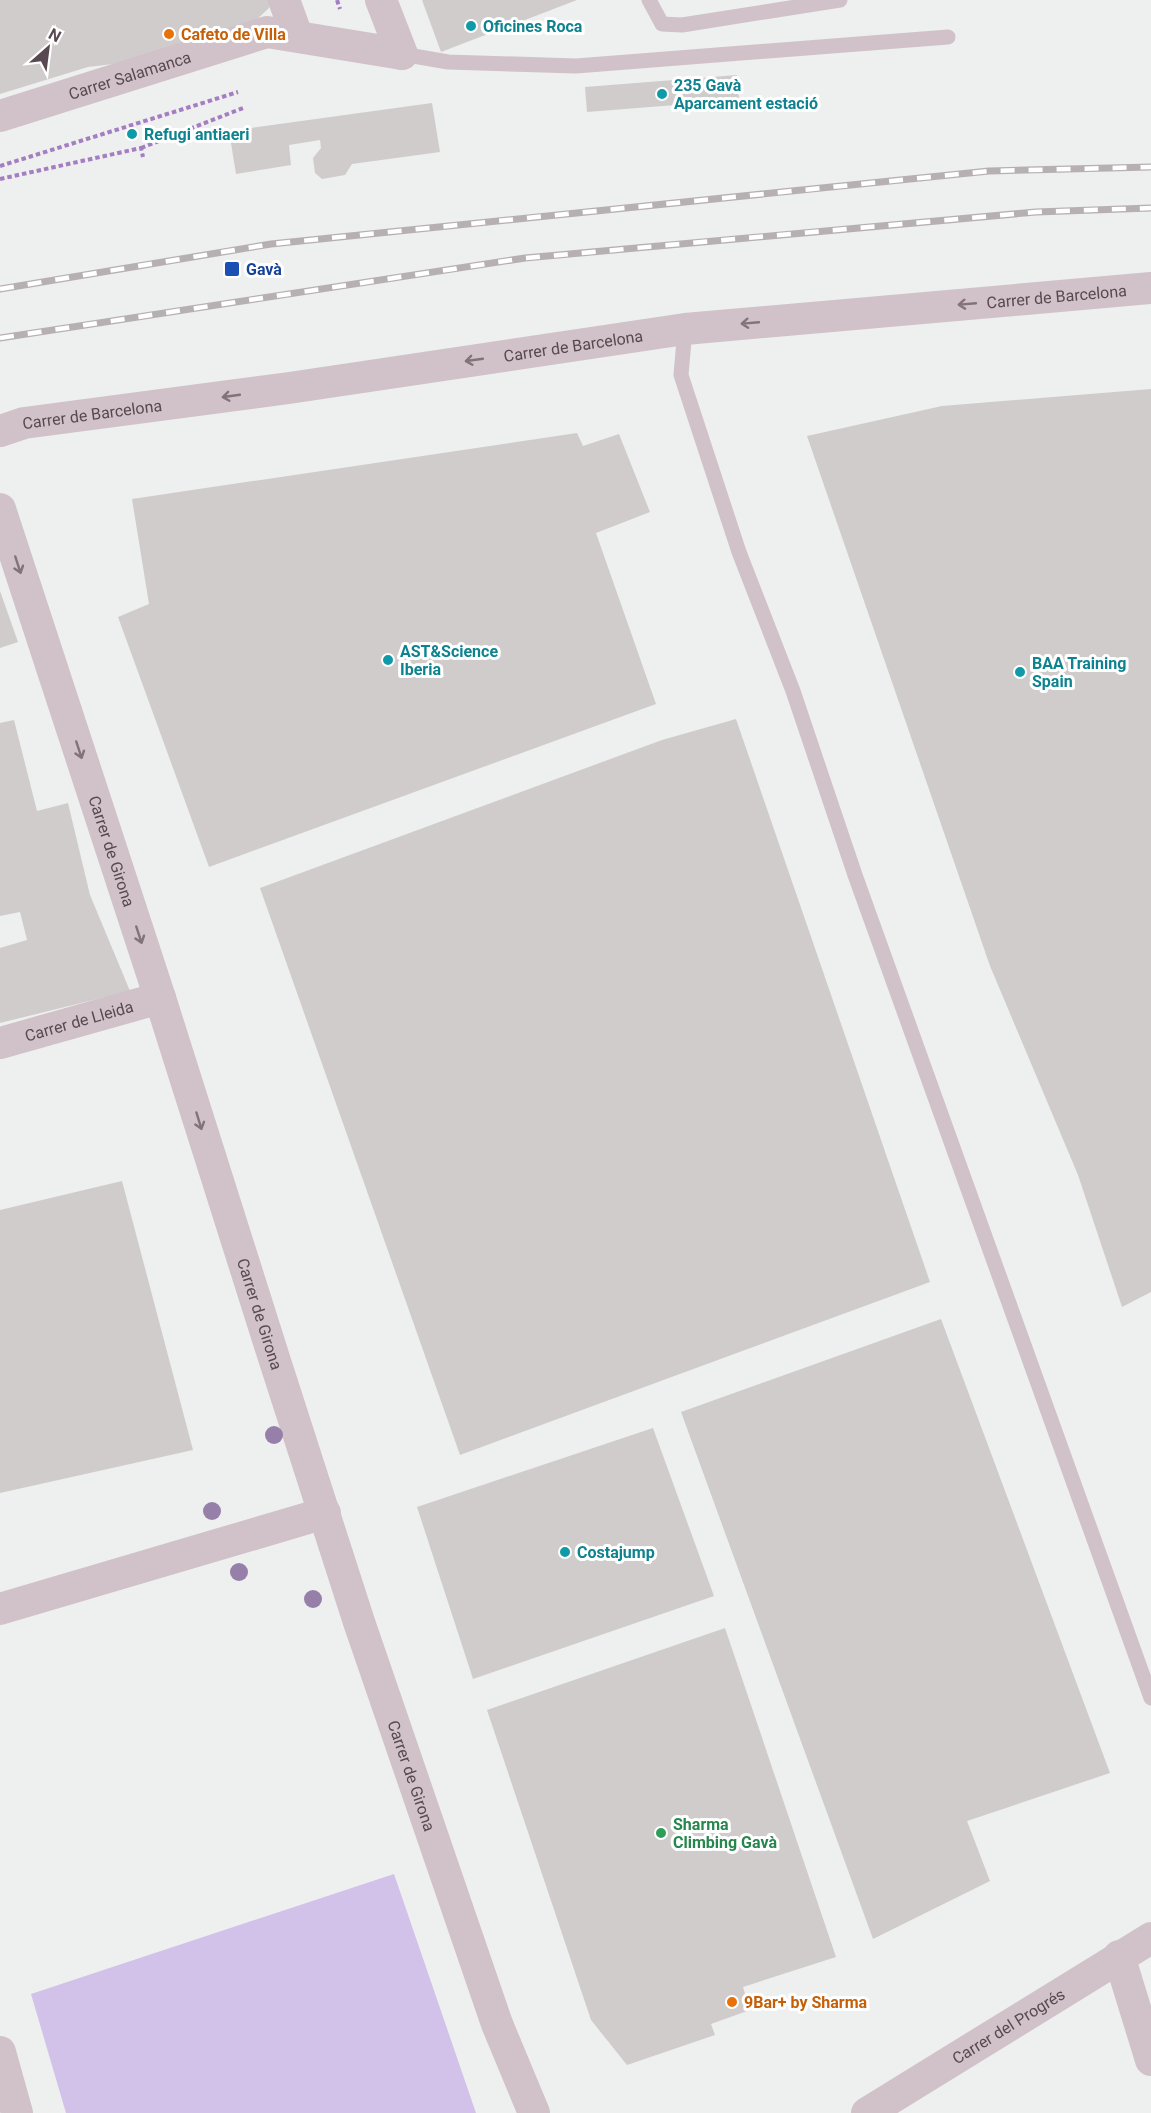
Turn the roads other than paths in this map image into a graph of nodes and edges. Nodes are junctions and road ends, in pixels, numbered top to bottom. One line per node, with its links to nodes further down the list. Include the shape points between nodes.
1 (284, 0): 5 (street)
2 (381, 0): 7 (street)
3 (649, 0): 4 (lane, via 662,24 682,25)
4 (840, 0)
5 (297, 36): 7 (street, Carrer Salamanca); 8 (street, Carrer Salamanca, via 267,32)
6 (948, 37): 7 (lane, via 576,66 448,62)
7 (402, 54)
8 (0, 116)
9 (1151, 288): 10 (street, Carrer de Barcelona, one-way to 10)
10 (685, 329): 11 (street, Carrer de Barcelona, one-way to 11, via 24,423); 17 (lane, via 681,375 739,552 793,691 855,875)
11 (0, 431)
12 (0, 509): 13 (street, Carrer de Girona, one-way to 13)
13 (160, 998): 14 (street, Carrer de Lleida); 15 (street, Carrer de Girona, one-way to 15)
14 (0, 1043)
15 (325, 1513): 16 (street); 23 (street, Carrer de Girona, via 423,1812 497,2024)
16 (0, 1609)
17 (1151, 1698)
18 (1151, 1938): 19 (street, Carrer del Progrés)
19 (1119, 1956): 21 (street); 24 (street, Carrer del Progrés)
20 (0, 2052): 22 (street)
21 (1151, 2060)
22 (17, 2113)
23 (534, 2113)
24 (867, 2113)

